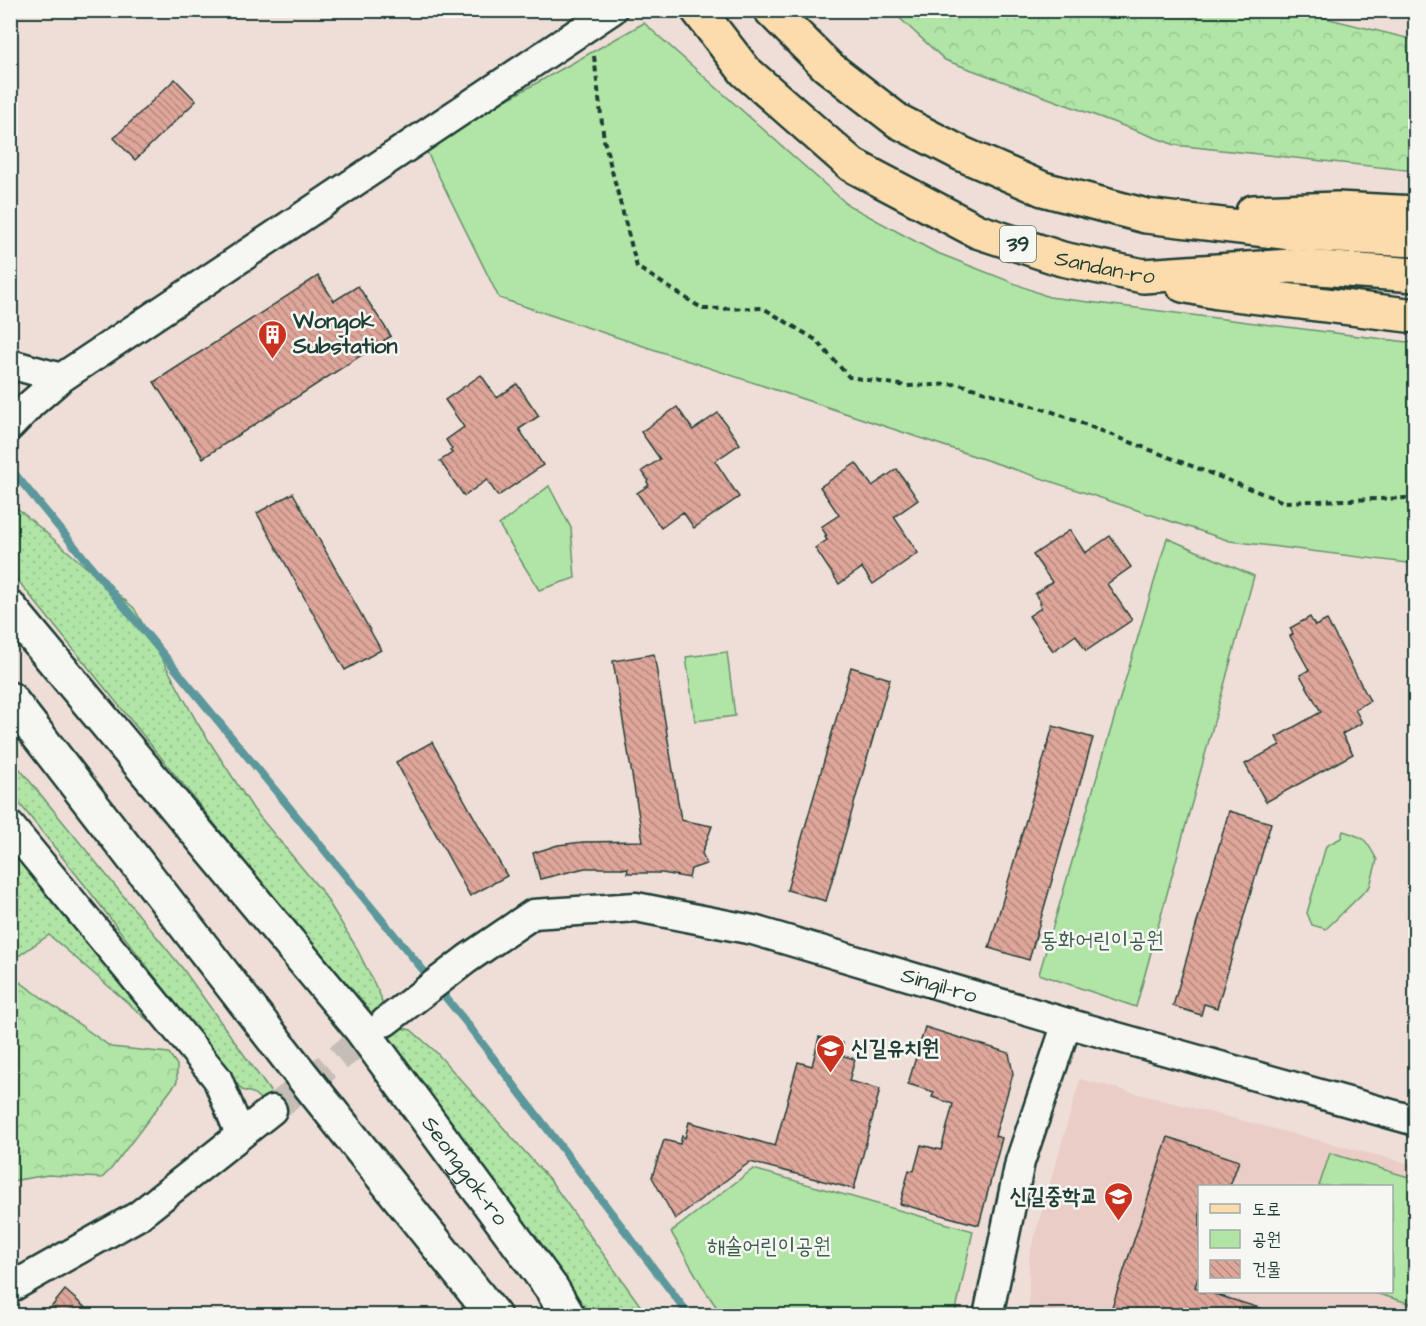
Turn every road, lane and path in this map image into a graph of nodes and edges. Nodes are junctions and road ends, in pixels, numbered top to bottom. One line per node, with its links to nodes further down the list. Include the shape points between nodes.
1 (698, 10): 8 (main road, Sandan-ro / 39, via 745,71 852,165 977,231 1062,259)
2 (771, 10): 5 (main road, via 827,66 898,121 1043,189)
3 (601, 18): 11 (street); 13 (path, via 604,140 637,267 703,309 763,308 816,340 849,377 907,386 959,384 1053,412 1284,502)
4 (1416, 213): 5 (main road, via 1337,208)
5 (1146, 216): 6 (main road, via 1300,234)
6 (1416, 240)
7 (1416, 275): 8 (main road, Sandan-ro / 39, via 1291,266)
8 (1143, 276): 9 (main road, via 1218,292)
9 (1416, 316)
10 (10, 364): 11 (street)
11 (61, 378): 12 (street)
12 (10, 426)
13 (1416, 500)
14 (10, 608): 18 (main road, Seonggok-ro)
15 (10, 699): 23 (main road)
16 (10, 826): 21 (street, via 217,1078)
17 (1067, 1023): 18 (street, Singil-ro, via 753,930 636,907 533,914); 20 (street, Singil-ro); 25 (street, via 1020,1162)
18 (373, 1025): 24 (main road, Seonggok-ro)
19 (272, 1110): 21 (street)
20 (1416, 1121)
21 (240, 1134): 22 (street, via 138,1215)
22 (10, 1288)
23 (494, 1316)
24 (568, 1316)
25 (988, 1316)

